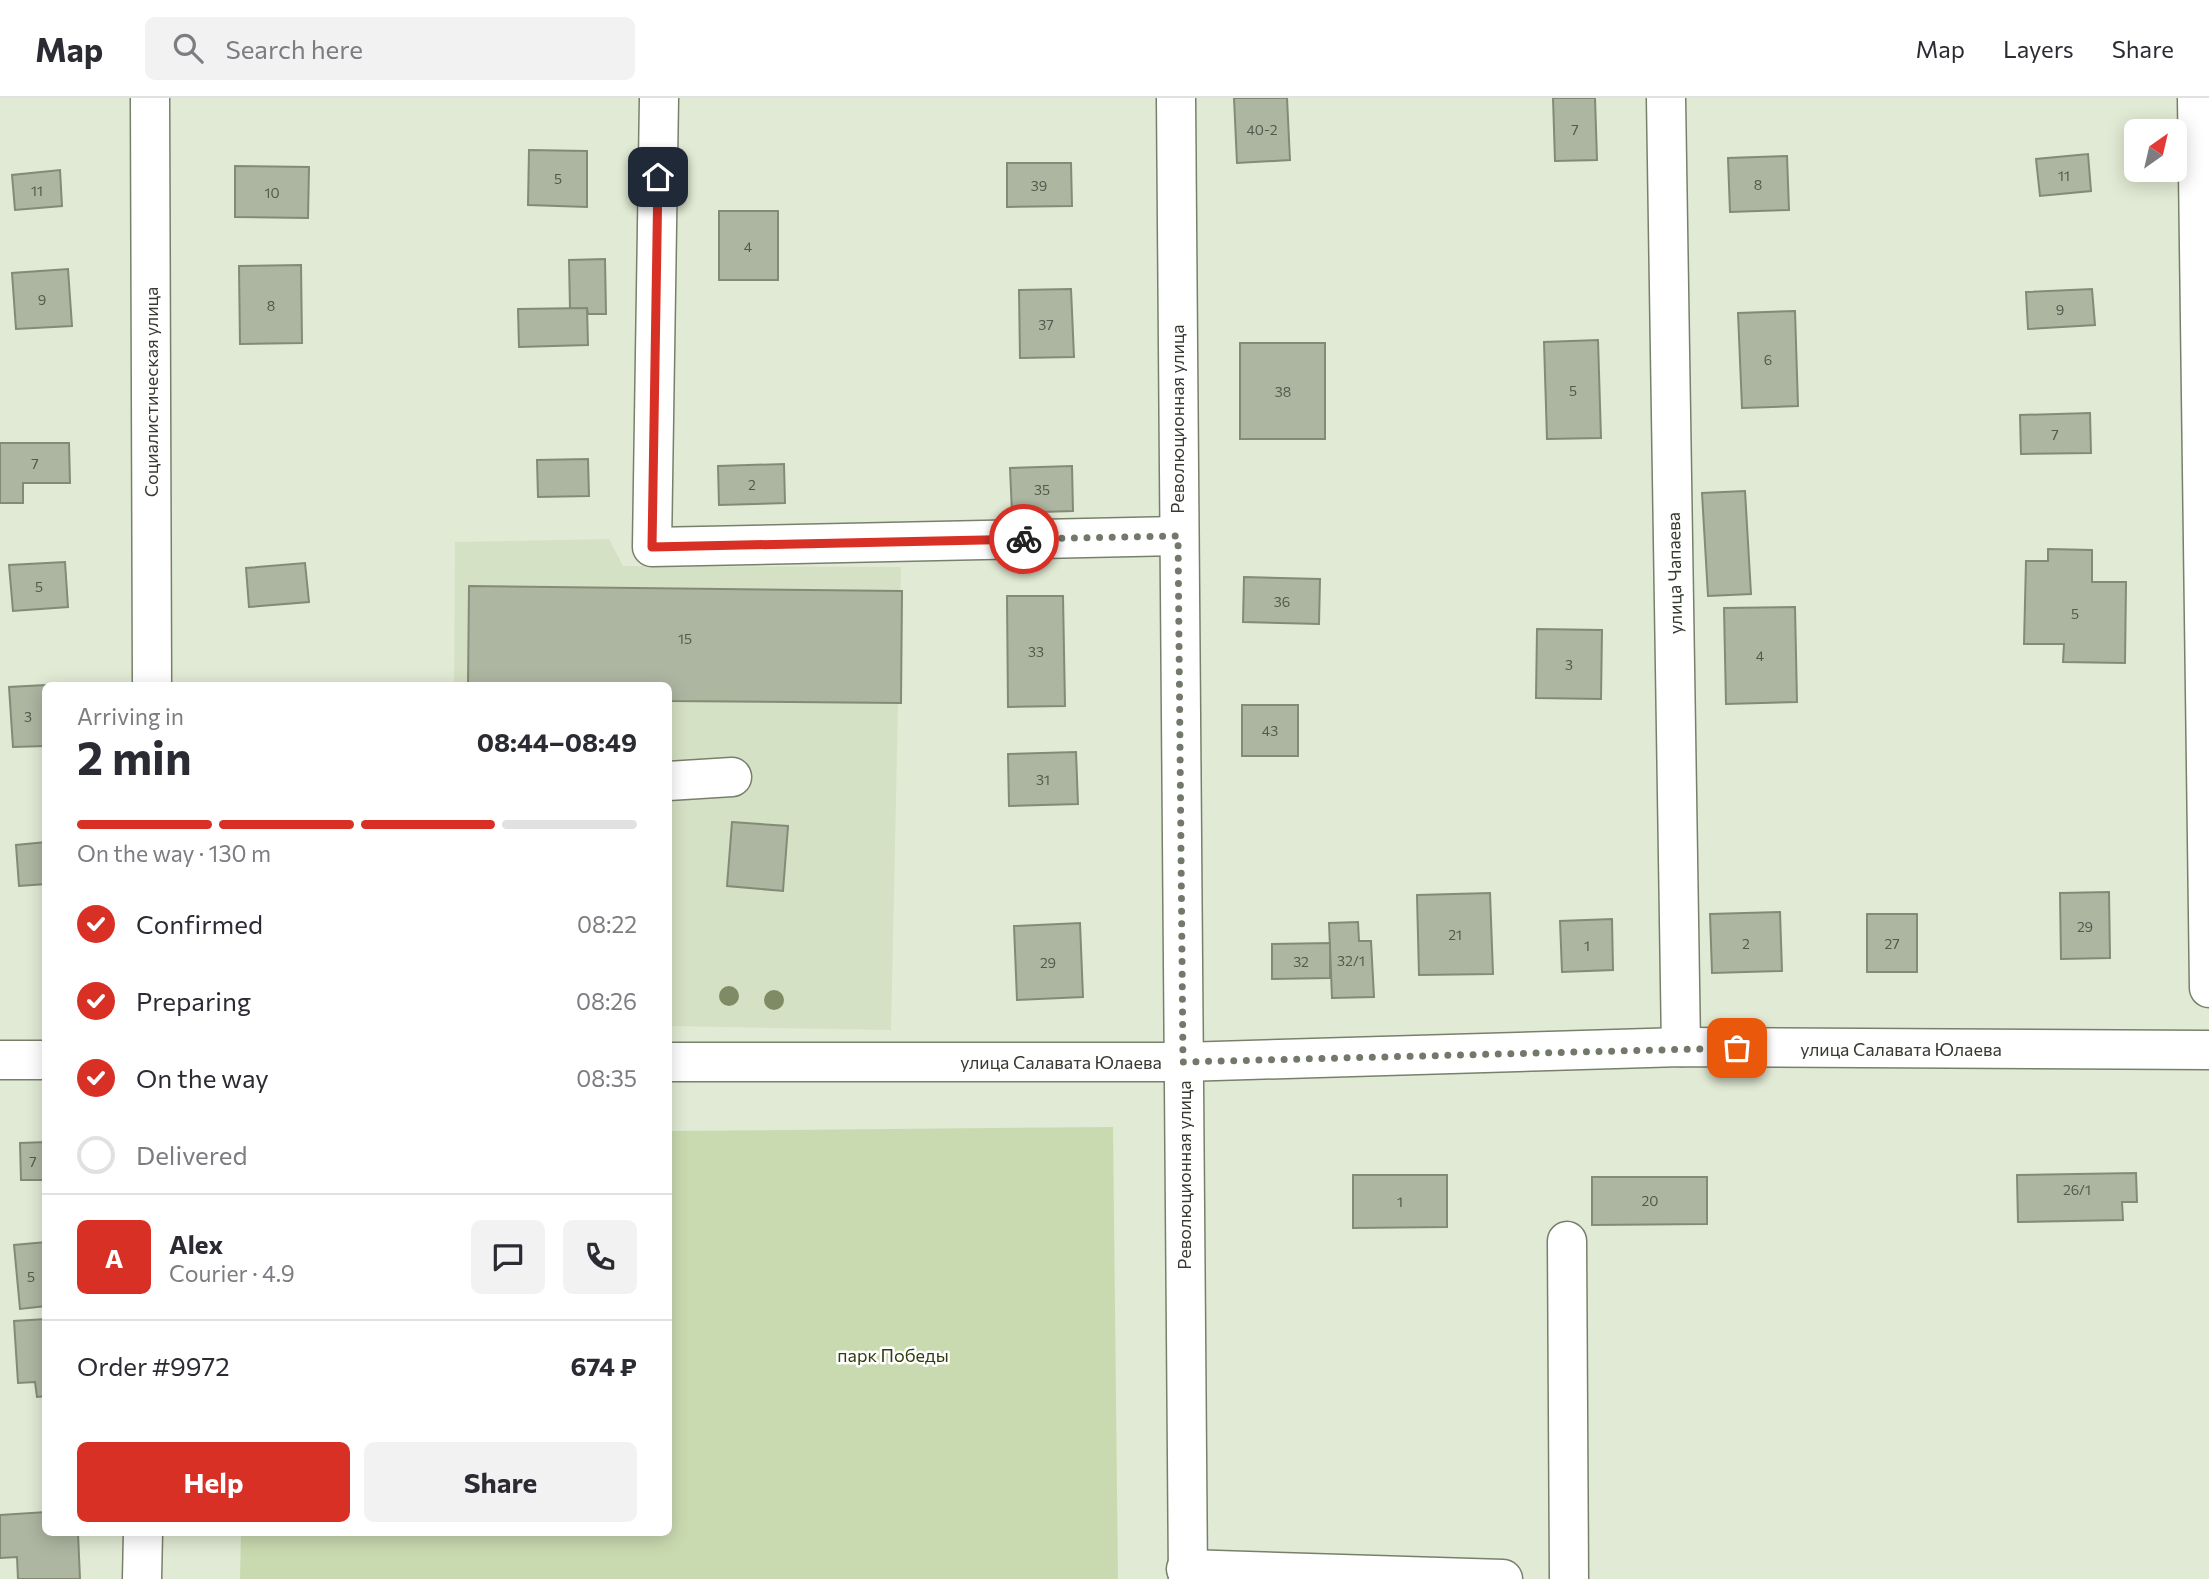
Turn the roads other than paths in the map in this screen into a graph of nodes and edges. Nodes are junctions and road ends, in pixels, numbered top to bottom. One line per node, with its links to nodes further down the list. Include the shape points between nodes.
1 (150, 98): 7 (street, Социалистическая улица)
2 (659, 98): 6 (street, via 652,547)
3 (1176, 98): 6 (street, Революционная улица)
4 (1666, 98): 11 (street, улица Чапаева)
5 (2197, 98): 10 (street)
6 (1178, 536): 16 (street, Революционная улица)
7 (152, 682)
8 (732, 777): 9 (street)
9 (672, 781)
10 (2209, 988)
11 (1681, 1047): 12 (street, улица Салавата Юлаева); 16 (street, улица Салавата Юлаева)
12 (2209, 1050)
13 (0, 1060): 14 (street)
14 (42, 1060)
15 (672, 1062): 16 (street, улица Салавата Юлаева)
16 (1183, 1062): 19 (street, Революционная улица)
17 (1567, 1241): 22 (street)
18 (143, 1536): 20 (street)
19 (1187, 1574): 21 (street)
20 (142, 1579)
21 (1503, 1579)
22 (1569, 1579)

